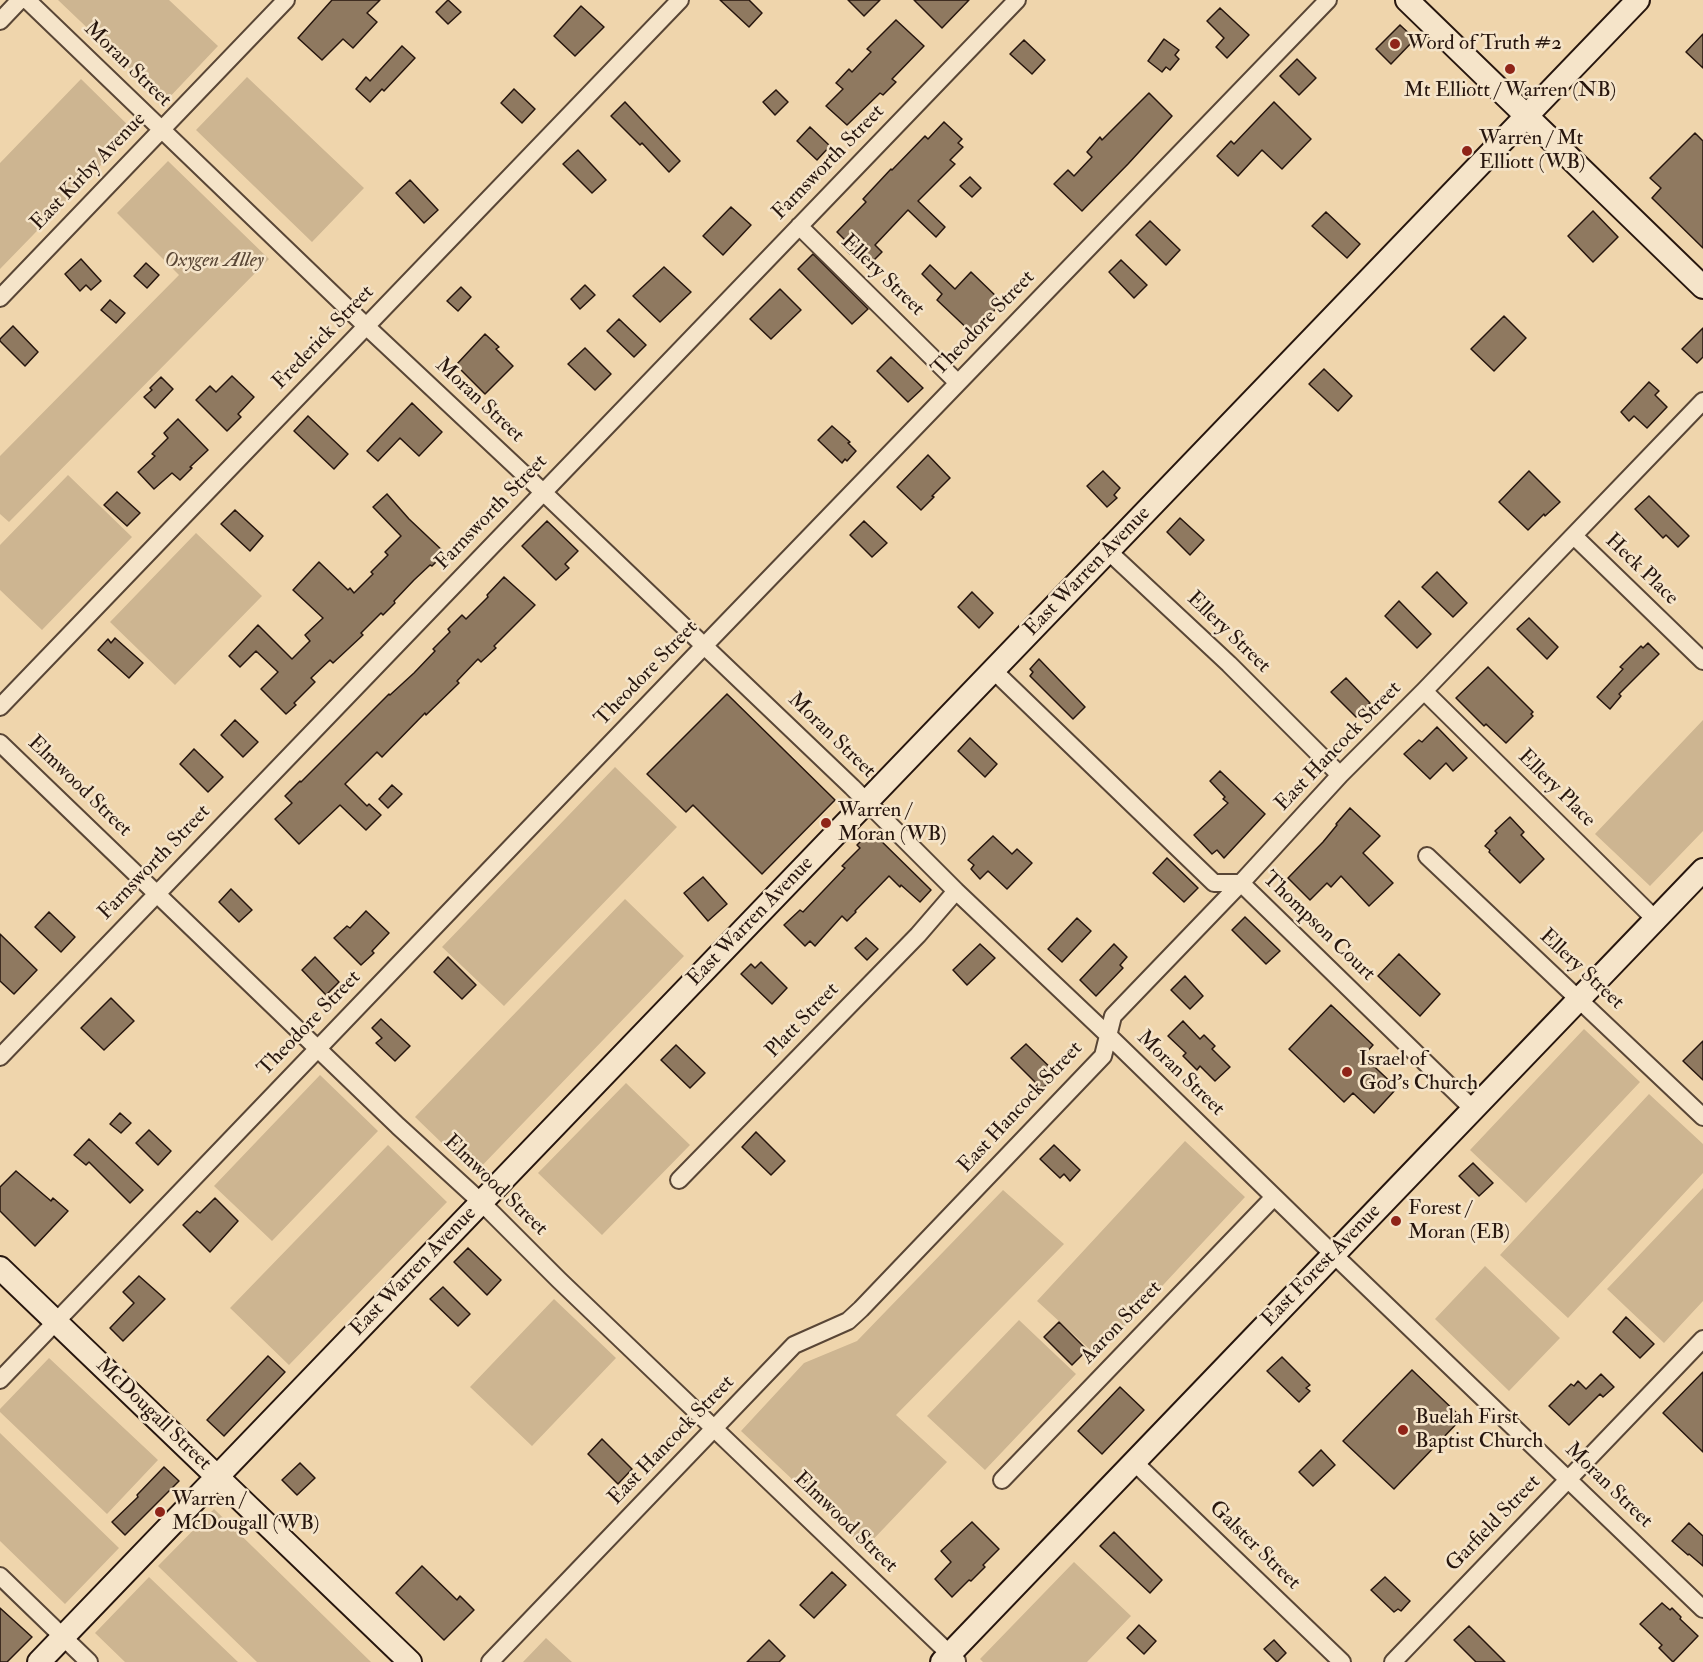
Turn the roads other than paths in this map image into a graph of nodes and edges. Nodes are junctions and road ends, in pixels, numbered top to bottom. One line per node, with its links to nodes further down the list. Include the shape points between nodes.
1 (20, 0): 9 (street)
2 (27, 0): 11 (street, Moran Street)
3 (286, 0): 11 (street, East Kirby Avenue)
4 (680, 0): 15 (street, Frederick Street)
5 (1017, 0): 12 (street, Farnsworth Street)
6 (1328, 0): 16 (street, Theodore Street)
7 (1407, 0): 10 (main road)
8 (1638, 0): 10 (main road, East Warren Avenue)
9 (0, 21)
10 (1526, 116): 13 (main road); 20 (main road, East Warren Avenue)
11 (161, 130): 14 (street, East Kirby Avenue); 15 (street, Moran Street)
12 (799, 226): 16 (street, Ellery Street); 18 (street, Farnsworth Street)
13 (1703, 287)
14 (0, 298)
15 (366, 326): 18 (street, Moran Street); 25 (street, Frederick Street)
16 (958, 383): 21 (street, Theodore Street)
17 (1703, 401): 19 (street, East Hancock Street)
18 (543, 492): 21 (street, Moran Street); 33 (street, Farnsworth Street)
19 (1574, 536): 22 (street, Heck Place); 24 (street, East Hancock Street)
20 (1108, 550): 23 (main road, East Warren Avenue); 27 (street, Ellery Street)
21 (704, 646): 28 (street, Moran Street); 37 (street, Theodore Street)
22 (1703, 661)
23 (993, 670): 28 (main road, East Warren Avenue); 31 (street, Thompson Court, via 1214,883)
24 (1424, 691): 27 (street, East Hancock Street); 34 (street, Ellery Place)
25 (0, 707)
26 (0, 743): 33 (street, Elmwood Street)
27 (1340, 774): 31 (street, East Hancock Street)
28 (866, 801): 32 (street, Moran Street); 43 (main road, East Warren Avenue)
29 (1427, 856): 35 (street, Ellery Street)
30 (1703, 870): 34 (main road, East Forest Avenue)
31 (1241, 883): 36 (street, East Hancock Street, via 1113,1016); 39 (street, Thompson Court)
32 (956, 891): 36 (street, Moran Street); 41 (street, Platt Street)
33 (157, 894): 37 (street, Elmwood Street); 38 (street, Farnsworth Street)
34 (1656, 920): 35 (main road, East Forest Avenue)
35 (1579, 999): 39 (main road, East Forest Avenue); 40 (street, Ellery Street)
36 (1108, 1035): 42 (street, Moran Street); 49 (street, East Hancock Street, via 1103,1056 861,1310 848,1321 794,1345)
37 (318, 1048): 43 (street, Elmwood Street); 46 (street, Theodore Street)
38 (0, 1057)
39 (1473, 1109): 44 (main road, East Forest Avenue)
40 (1703, 1117)
41 (680, 1180)
42 (1274, 1197): 44 (street, Moran Street); 53 (street, Aaron Street)
43 (481, 1202): 49 (street, Elmwood Street); 51 (main road, East Warren Avenue)
44 (1334, 1254): 50 (main road, East Forest Avenue); 52 (street, Moran Street)
45 (0, 1268): 46 (main road, McDougall Street)
46 (56, 1322): 48 (street, Theodore Street); 51 (main road, McDougall Street)
47 (1703, 1339): 52 (street, Garfield Street)
48 (0, 1380)
49 (715, 1429): 57 (street, Elmwood Street); 61 (street, East Hancock Street)
50 (1134, 1462): 57 (main road, East Forest Avenue); 62 (street, Galster Street)
51 (217, 1477): 56 (main road, East Warren Avenue); 60 (main road, McDougall Street)
52 (1568, 1479): 55 (street, Moran Street); 63 (street, Garfield Street)
53 (1002, 1480)
54 (0, 1576): 56 (street)
55 (1703, 1609)
56 (63, 1637): 58 (main road, East Warren Avenue); 59 (street)
57 (949, 1659)
58 (39, 1662)
59 (89, 1662)
60 (410, 1662)
61 (490, 1662)
62 (1342, 1662)
63 (1393, 1662)

